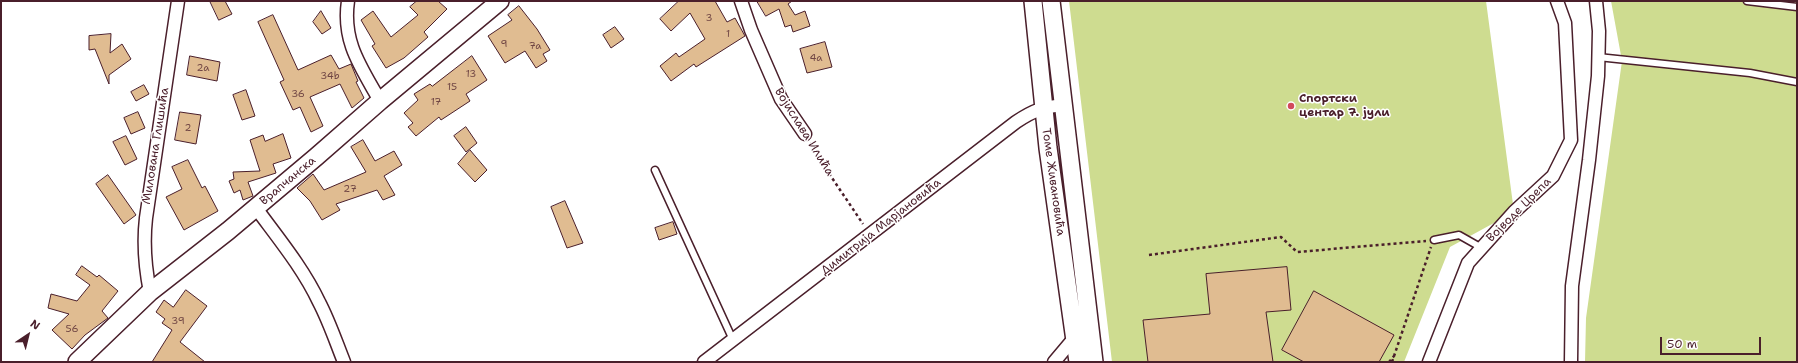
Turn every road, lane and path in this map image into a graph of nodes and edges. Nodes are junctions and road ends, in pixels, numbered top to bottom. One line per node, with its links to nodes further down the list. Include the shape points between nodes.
1 (178, 1): 23 (street, Милована Глишића, via 144,237 145,266)
2 (348, 1): 13 (street, via 346,24 353,54)
3 (500, 1): 13 (main road, Врапчанска)
4 (742, 1): 16 (street, Војислава Илића, via 781,99)
5 (1032, 1): 15 (main road, Томе Живановића)
6 (1051, 1): 14 (main road, Томе Живановића)
7 (1557, 1): 21 (street, Војводе Црепа, via 1564,23 1571,140 1553,176 1514,212)
8 (1596, 1): 11 (street, via 1600,31)
9 (1747, 1): 10 (lane)
10 (1797, 7)
11 (1598, 57): 12 (lane, via 1750,73); 37 (street, via 1589,160 1572,286)
12 (1797, 82)
13 (380, 101): 18 (main road, Врапчанска)
14 (1064, 105): 15 (street, Димитрија Марјановића); 24 (main road, Томе Живановића)
15 (1043, 107): 19 (street, Димитрија Марјановића, via 1016,122); 26 (main road, Томе Живановића)
16 (805, 134): 19 (path, Војислава Илића)
17 (655, 170): 25 (lane)
18 (256, 208): 23 (main road, Врапчанска); 29 (street, via 312,288 325,313)
19 (870, 235): 25 (street, Димитрија Марјановића)
20 (1434, 240): 21 (lane, via 1459,235); 22 (path, via 1297,252 1281,237); 27 (path)
21 (1482, 248): 36 (street, Војводе Црепа, via 1468,263)
22 (1149, 255)
23 (150, 292): 28 (main road, Врапчанска)
24 (1091, 337): 26 (street); 33 (main road, Томе Живановића)
25 (733, 340): 30 (street, Димитрија Марјановића)
26 (1074, 340): 31 (street); 32 (main road, Томе Живановића)
27 (1395, 354): 34 (path); 35 (path)
28 (77, 362)
29 (344, 362)
30 (704, 362)
31 (1054, 362)
32 (1078, 362)
33 (1094, 362)
34 (1389, 362)
35 (1392, 362)
36 (1429, 362)
37 (1571, 362)

